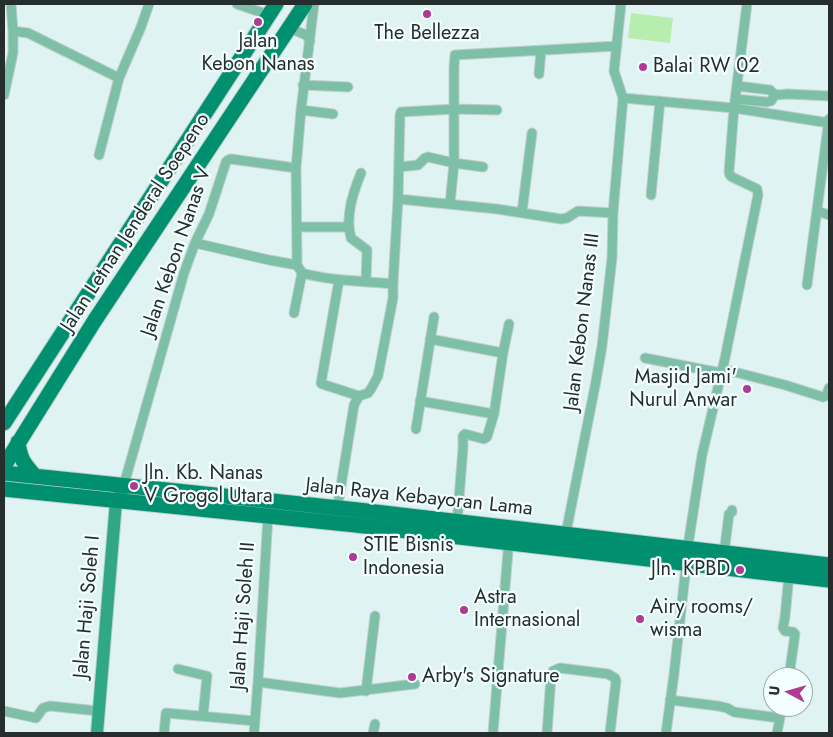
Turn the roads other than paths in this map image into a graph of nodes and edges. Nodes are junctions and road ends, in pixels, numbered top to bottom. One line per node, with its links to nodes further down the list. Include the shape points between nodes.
1 (10, 4): 10 (street)
2 (149, 4): 15 (street)
3 (237, 4): 8 (street)
4 (305, 4): 9 (main road, Jalan Letnan Jenderal Soepeno)
5 (314, 4): 11 (street)
6 (621, 4): 12 (street)
7 (747, 4): 18 (street)
8 (273, 9): 39 (main road, Jalan Letnan Jenderal Soepeno)
9 (289, 28): 11 (street, via 306,35); 42 (main road, Jalan Letnan Jenderal Soepeno)
10 (13, 31): 15 (street, via 28,33); 19 (street, via 13,53)
11 (310, 42): 16 (street)
12 (617, 46): 13 (street); 22 (street, via 614,72)
13 (541, 51): 14 (street); 25 (street, via 455,55)
14 (539, 74)
15 (119, 78): 32 (street)
16 (303, 85): 17 (street); 26 (street)
17 (348, 86)
18 (737, 86): 20 (street, via 770,90); 24 (street)
19 (4, 95)
20 (775, 95): 21 (street); 24 (street, via 767,102)
21 (829, 96)
22 (623, 98): 23 (street); 46 (street, Jalan Kebon Nanas III)
23 (660, 101): 24 (street); 40 (street)
24 (735, 104): 30 (street); 62 (street, via 730,175 758,192)
25 (455, 109): 27 (street); 33 (street); 34 (street, via 401,112)
26 (300, 110): 28 (street); 36 (street)
27 (497, 110)
28 (333, 114)
29 (829, 118): 30 (street)
30 (829, 123): 37 (street)
31 (532, 133): 44 (street)
32 (99, 155)
33 (454, 163): 34 (street, via 426,157 418,165); 35 (street); 43 (street)
34 (399, 166): 41 (street)
35 (483, 167)
36 (296, 168): 48 (street); 50 (street, Jalan Kebon Nanas V, via 228,160)
37 (826, 171): 45 (street)
38 (361, 173): 49 (street, via 351,204)
39 (158, 186): 42 (main road, via 160,194); 67 (main road, Jalan Letnan Jenderal Soepeno)
40 (651, 195)
41 (398, 198): 43 (street); 54 (street)
42 (175, 199): 69 (main road, Jalan Letnan Jenderal Soepeno)
43 (450, 204): 44 (street)
44 (522, 212): 46 (street, via 561,219 578,211)
45 (817, 212): 47 (street); 55 (street)
46 (613, 213): 84 (street, Jalan Kebon Nanas III, via 612,258 602,346)
47 (829, 215)
48 (297, 227): 49 (street); 51 (street)
49 (349, 227): 53 (street, via 351,238 367,250)
50 (195, 243): 51 (street); 74 (street, Jalan Kebon Nanas V)
51 (300, 269): 52 (street, via 312,276); 56 (street)
52 (339, 280): 53 (street); 64 (street, via 321,383)
53 (366, 281): 54 (street)
54 (393, 284): 64 (street, via 378,376 368,392)
55 (807, 285)
56 (294, 313)
57 (434, 317): 59 (street)
58 (509, 324): 60 (street)
59 (430, 340): 60 (street); 65 (street)
60 (503, 352): 66 (street)
61 (645, 358): 62 (street)
62 (722, 371): 63 (street, via 823,397); 86 (street, via 702,455)
63 (829, 388)
64 (358, 396): 80 (street)
65 (420, 402): 66 (street); 68 (street)
66 (494, 414): 82 (street, via 486,438 463,436)
67 (4, 423)
68 (416, 429)
69 (18, 442): 70 (main road, Jalan Letnan Jenderal Soepeno); 72 (main road, via 26,466)
70 (4, 466)
71 (4, 473): 72 (main road, Jalan Raya Kebayoran Lama)
72 (36, 476): 73 (main road, Jalan Raya Kebayoran Lama)
73 (56, 479): 74 (main road, Jalan Raya Kebayoran Lama); 76 (main road)
74 (125, 486): 77 (main road, Jalan Raya Kebayoran Lama); 78 (street, Jalan Haji Soleh I)
75 (4, 489): 76 (main road, Jalan Raya Kebayoran Lama)
76 (54, 494): 78 (main road, Jalan Raya Kebayoran Lama)
77 (165, 498): 78 (main road, Jalan Raya Kebayoran Lama); 79 (main road, Jalan Raya Kebayoran Lama)
78 (116, 501): 98 (street, Jalan Haji Soleh I)
79 (266, 508): 80 (main road, Jalan Raya Kebayoran Lama); 82 (main road, Jalan Raya Kebayoran Lama); 93 (street, Jalan Haji Soleh II)
80 (338, 508): 82 (main road, Jalan Raya Kebayoran Lama)
81 (732, 510): 85 (street)
82 (457, 529): 83 (main road, Jalan Raya Kebayoran Lama)
83 (509, 535): 84 (main road, Jalan Raya Kebayoran Lama); 105 (street)
84 (565, 542): 86 (main road, Jalan Raya Kebayoran Lama)
85 (724, 553): 86 (main road, Jalan Raya Kebayoran Lama); 87 (main road, Jalan Raya Kebayoran Lama)
86 (687, 556): 88 (main road, Jalan Raya Kebayoran Lama); 96 (street)
87 (829, 565)
88 (789, 576): 89 (main road, Jalan Raya Kebayoran Lama); 91 (street, via 784,630 795,634)
89 (829, 580)
90 (375, 616): 95 (street)
91 (791, 667)
92 (178, 670): 99 (street, via 207,676)
93 (258, 682): 95 (street, via 340,693); 101 (street, Jalan Haji Soleh II)
94 (415, 684): 95 (street)
95 (366, 691)
96 (670, 700): 100 (street); 108 (street)
97 (4, 711): 98 (street, via 36,718 43,708 50,706)
98 (98, 711): 102 (street, Jalan Haji Soleh I)
99 (203, 716): 101 (street); 103 (street, via 166,713)
100 (779, 718): 109 (street)
101 (255, 721): 104 (street, Jalan Haji Soleh II)
102 (97, 733)
103 (164, 733)
104 (254, 733)
105 (493, 733)
106 (547, 733): 107 (street, via 551,677 553,671 560,668 608,674 615,678)
107 (610, 733)
108 (666, 733)
109 (777, 733)

